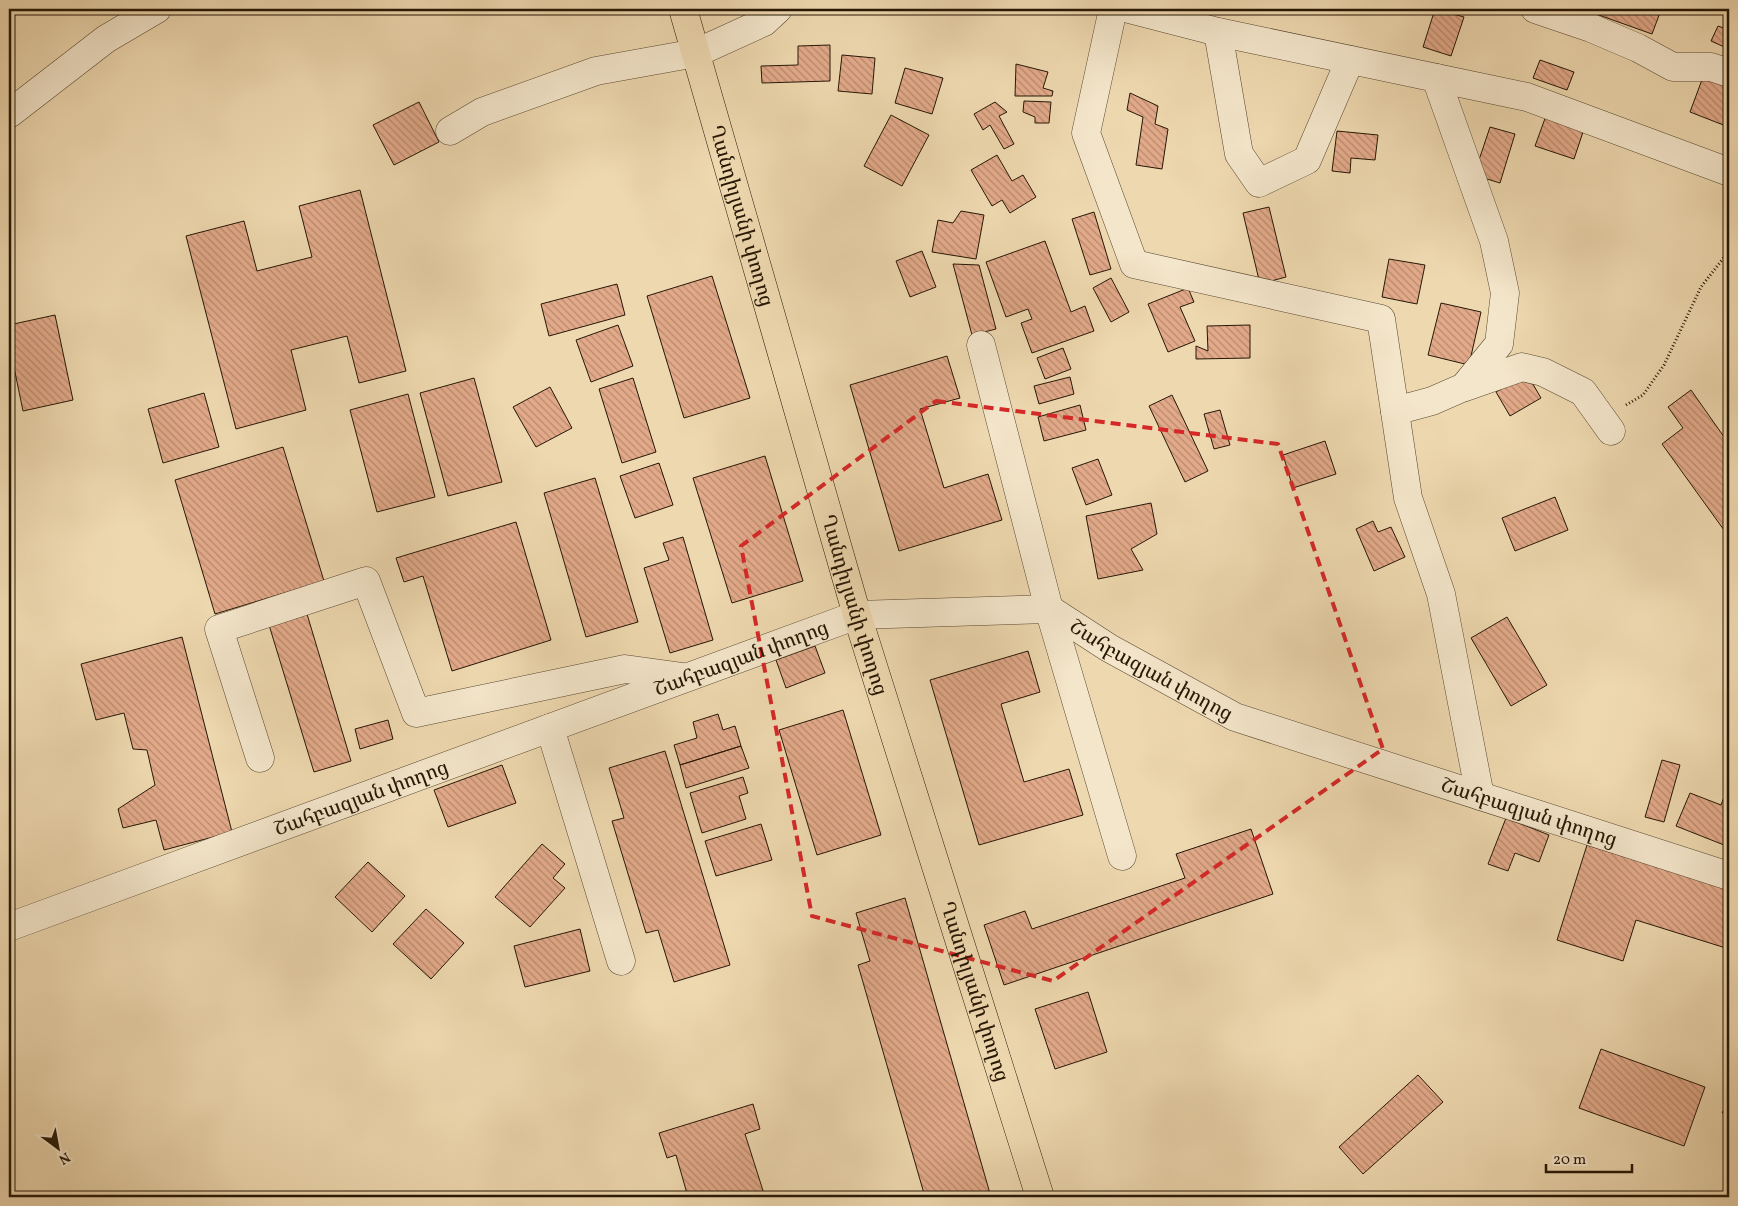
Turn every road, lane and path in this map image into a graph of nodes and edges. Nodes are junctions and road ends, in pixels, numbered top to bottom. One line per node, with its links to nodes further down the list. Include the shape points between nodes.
1 (157, 9): 12 (street, via 106,39)
2 (683, 9): 8 (main road, Ղանդիլյանի փողոց)
3 (778, 9): 8 (street, via 764,22)
4 (1113, 9): 20 (street, via 1086,132 1134,264 1380,318)
5 (1129, 9): 7 (street)
6 (1535, 9): 10 (street, via 1591,28 1673,67 1711,67)
7 (1218, 32): 9 (street); 9 (street, via 1239,154 1259,183 1307,160)
8 (696, 53): 13 (street, via 596,71 482,112); 23 (main road, Ղանդիլյանի փողոց)
9 (1350, 60): 11 (street)
10 (1729, 73)
11 (1436, 78): 14 (street, via 1527,97); 19 (street, via 1494,241 1505,293 1499,344)
12 (9, 114)
13 (450, 131)
14 (1729, 172)
15 (1729, 213): 16 (path)
16 (1729, 244)
17 (1729, 251): 21 (path, via 1701,287 1664,365 1643,395 1622,406)
18 (981, 345): 22 (street)
19 (1464, 387): 20 (street, via 1432,402); 21 (street, via 1522,367 1543,372 1583,392)
20 (1395, 411): 27 (street, via 1408,498 1441,594)
21 (1611, 431)
22 (1049, 609): 23 (street, Շահբազյան փողոց); 27 (street, Շահբազյան փողոց, via 1110,648 1235,716); 28 (street)
23 (857, 614): 24 (street, Շահբազյան փողոց); 32 (main road, Ղանդիլյանի փողոց)
24 (687, 677): 25 (street, Շահբազյան փողոց); 26 (street, via 625,669 416,713 366,581 219,629)
25 (550, 728): 30 (street, Շահբազյան փողոց); 31 (street)
26 (260, 758)
27 (1480, 796): 29 (street, Շահբազյան փողոց)
28 (1122, 856)
29 (1729, 876)
30 (9, 928)
31 (621, 961)
32 (1040, 1197)

